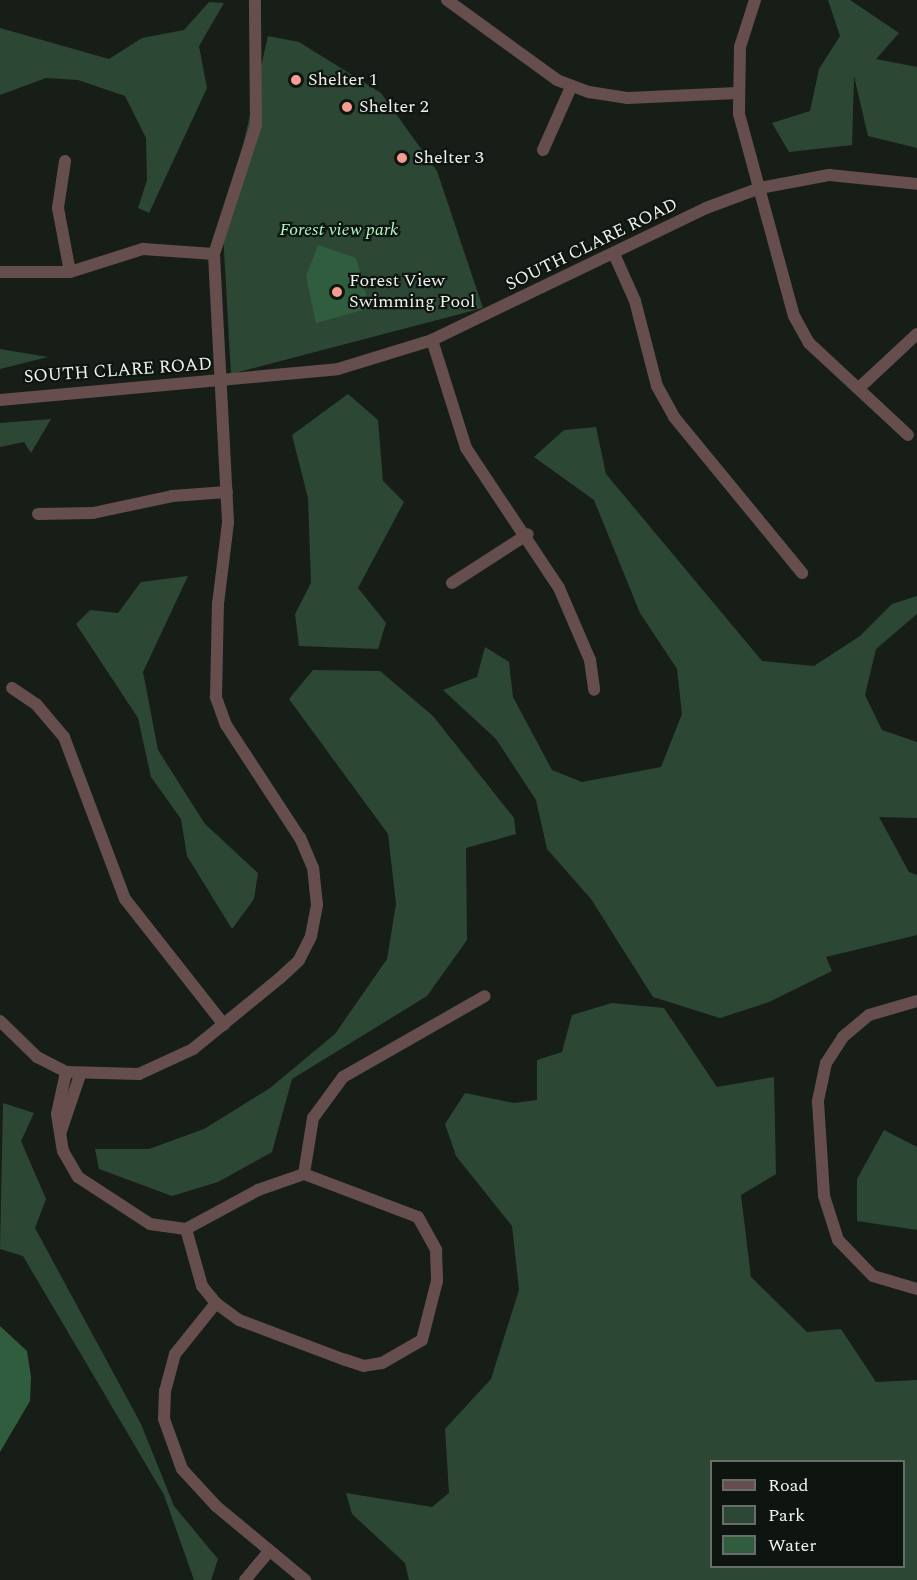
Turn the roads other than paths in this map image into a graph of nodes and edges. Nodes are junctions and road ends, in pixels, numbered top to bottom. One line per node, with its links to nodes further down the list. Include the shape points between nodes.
1 (255, 0): 10 (street, via 256,125)
2 (447, 0): 4 (street)
3 (755, 0): 5 (street, via 740,47)
4 (571, 87): 5 (street, via 627,98); 6 (street)
5 (737, 93): 9 (street)
6 (543, 150)
7 (65, 161): 13 (street, via 58,208)
8 (917, 184): 9 (street, SOUTH CLARE ROAD, via 830,174)
9 (760, 188): 11 (street, SOUTH CLARE ROAD); 17 (street, via 794,316 809,343)
10 (214, 254): 13 (street, via 144,249); 16 (street)
11 (614, 254): 15 (street, SOUTH CLARE ROAD); 23 (street, via 635,301 657,386 674,417)
12 (0, 272): 13 (street)
13 (70, 272)
14 (917, 334): 17 (street)
15 (432, 340): 16 (street, SOUTH CLARE ROAD, via 338,369); 22 (street, via 465,448)
16 (222, 381): 18 (street, SOUTH CLARE ROAD); 20 (street)
17 (859, 388): 19 (street)
18 (0, 400)
19 (908, 435)
20 (227, 492): 21 (street, via 172,496 93,513); 30 (street, via 216,697 226,725 300,838 314,868 317,905 311,936 299,960)
21 (38, 514)
22 (528, 534): 24 (street); 26 (street, via 582,638)
23 (802, 573)
24 (452, 583)
25 (12, 688): 30 (street, via 36,704 64,737 125,899)
26 (594, 690)
27 (485, 996): 34 (street, via 343,1077 313,1118)
28 (917, 1001): 36 (street, via 868,1015 843,1037 826,1063 819,1102 824,1196 838,1240 873,1276)
29 (0, 1021): 31 (street, via 37,1057)
30 (224, 1024): 32 (street, via 157,1068 121,1077)
31 (66, 1072): 32 (street); 33 (street, via 57,1114)
32 (80, 1075): 33 (street)
33 (61, 1131): 35 (street, via 63,1151 78,1177 96,1194 150,1224)
34 (304, 1174): 35 (street, via 258,1190); 37 (street, via 395,1204 418,1217 429,1231 437,1281 422,1340 402,1355 364,1366 239,1320)
35 (186, 1229): 37 (street, via 202,1286)
36 (917, 1289)
37 (216, 1303): 38 (street, via 175,1354 165,1391 164,1419 175,1454 196,1487)
38 (268, 1553): 39 (street); 40 (street)
39 (245, 1580)
40 (304, 1580)

